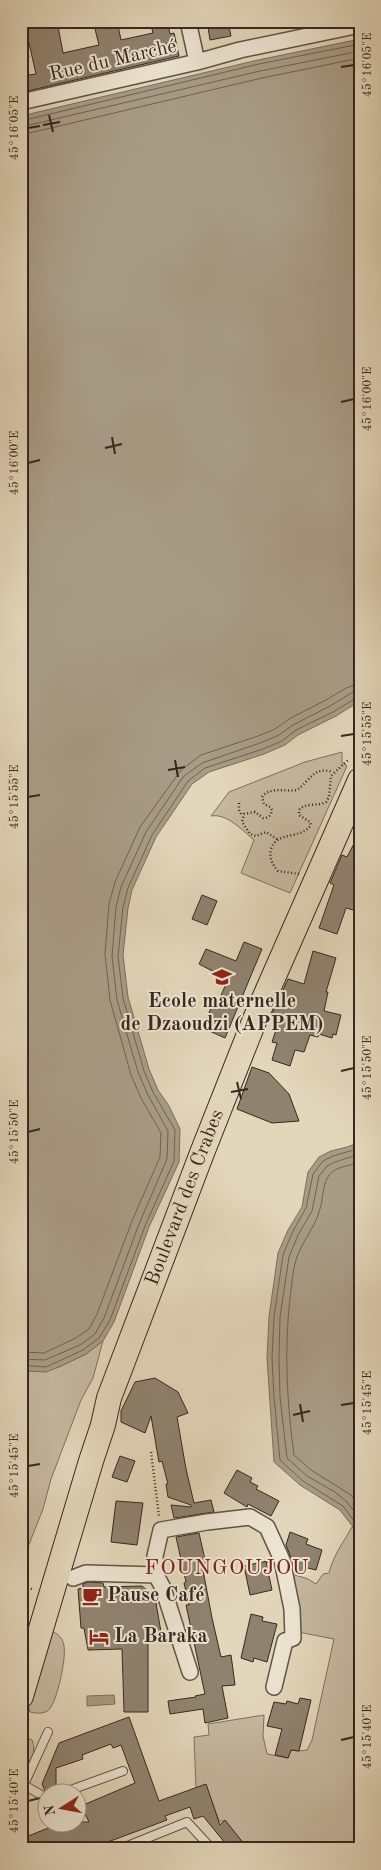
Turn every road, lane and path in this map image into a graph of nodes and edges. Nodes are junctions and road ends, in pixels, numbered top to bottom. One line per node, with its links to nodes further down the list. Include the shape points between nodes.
1 (188, 21): 4 (street)
2 (360, 24): 3 (street, Rue du Marché)
3 (333, 26): 4 (street, Rue du Marché)
4 (196, 62): 5 (street, Rue du Marché)
5 (21, 102)
6 (349, 759): 7 (path)
7 (333, 772): 10 (path, via 316,772 297,790 265,793 262,800 272,810 266,818 254,812); 11 (path, via 328,800 299,810 299,815 312,825 309,829)
8 (360, 780): 13 (main road, Boulevard des Crabes, via 255,1019)
9 (239, 803): 10 (path)
10 (242, 816): 11 (path, via 250,834 256,836 266,832)
11 (277, 839): 12 (path, via 270,851 274,866 278,871)
12 (302, 875)
13 (109, 1398): 18 (main road, Boulevard des Crabes, via 96,1422); 22 (main road, Boulevard des Crabes)
14 (151, 1452): 15 (path)
15 (161, 1530): 16 (street, via 155,1556); 21 (street, via 250,1517 267,1527 282,1560 292,1609 293,1638 285,1641)
16 (156, 1575): 17 (street, via 86,1573); 20 (street)
17 (73, 1578)
18 (31, 1589): 19 (main road, Boulevard des Crabes)
19 (21, 1653)
20 (190, 1672)
21 (274, 1687)
22 (21, 1696)
23 (48, 1732): 26 (lane)
24 (123, 1771): 25 (lane)
25 (88, 1784)
26 (23, 1788): 27 (lane)
27 (38, 1795)
28 (120, 1849): 29 (lane, via 188,1822)
29 (212, 1849)

